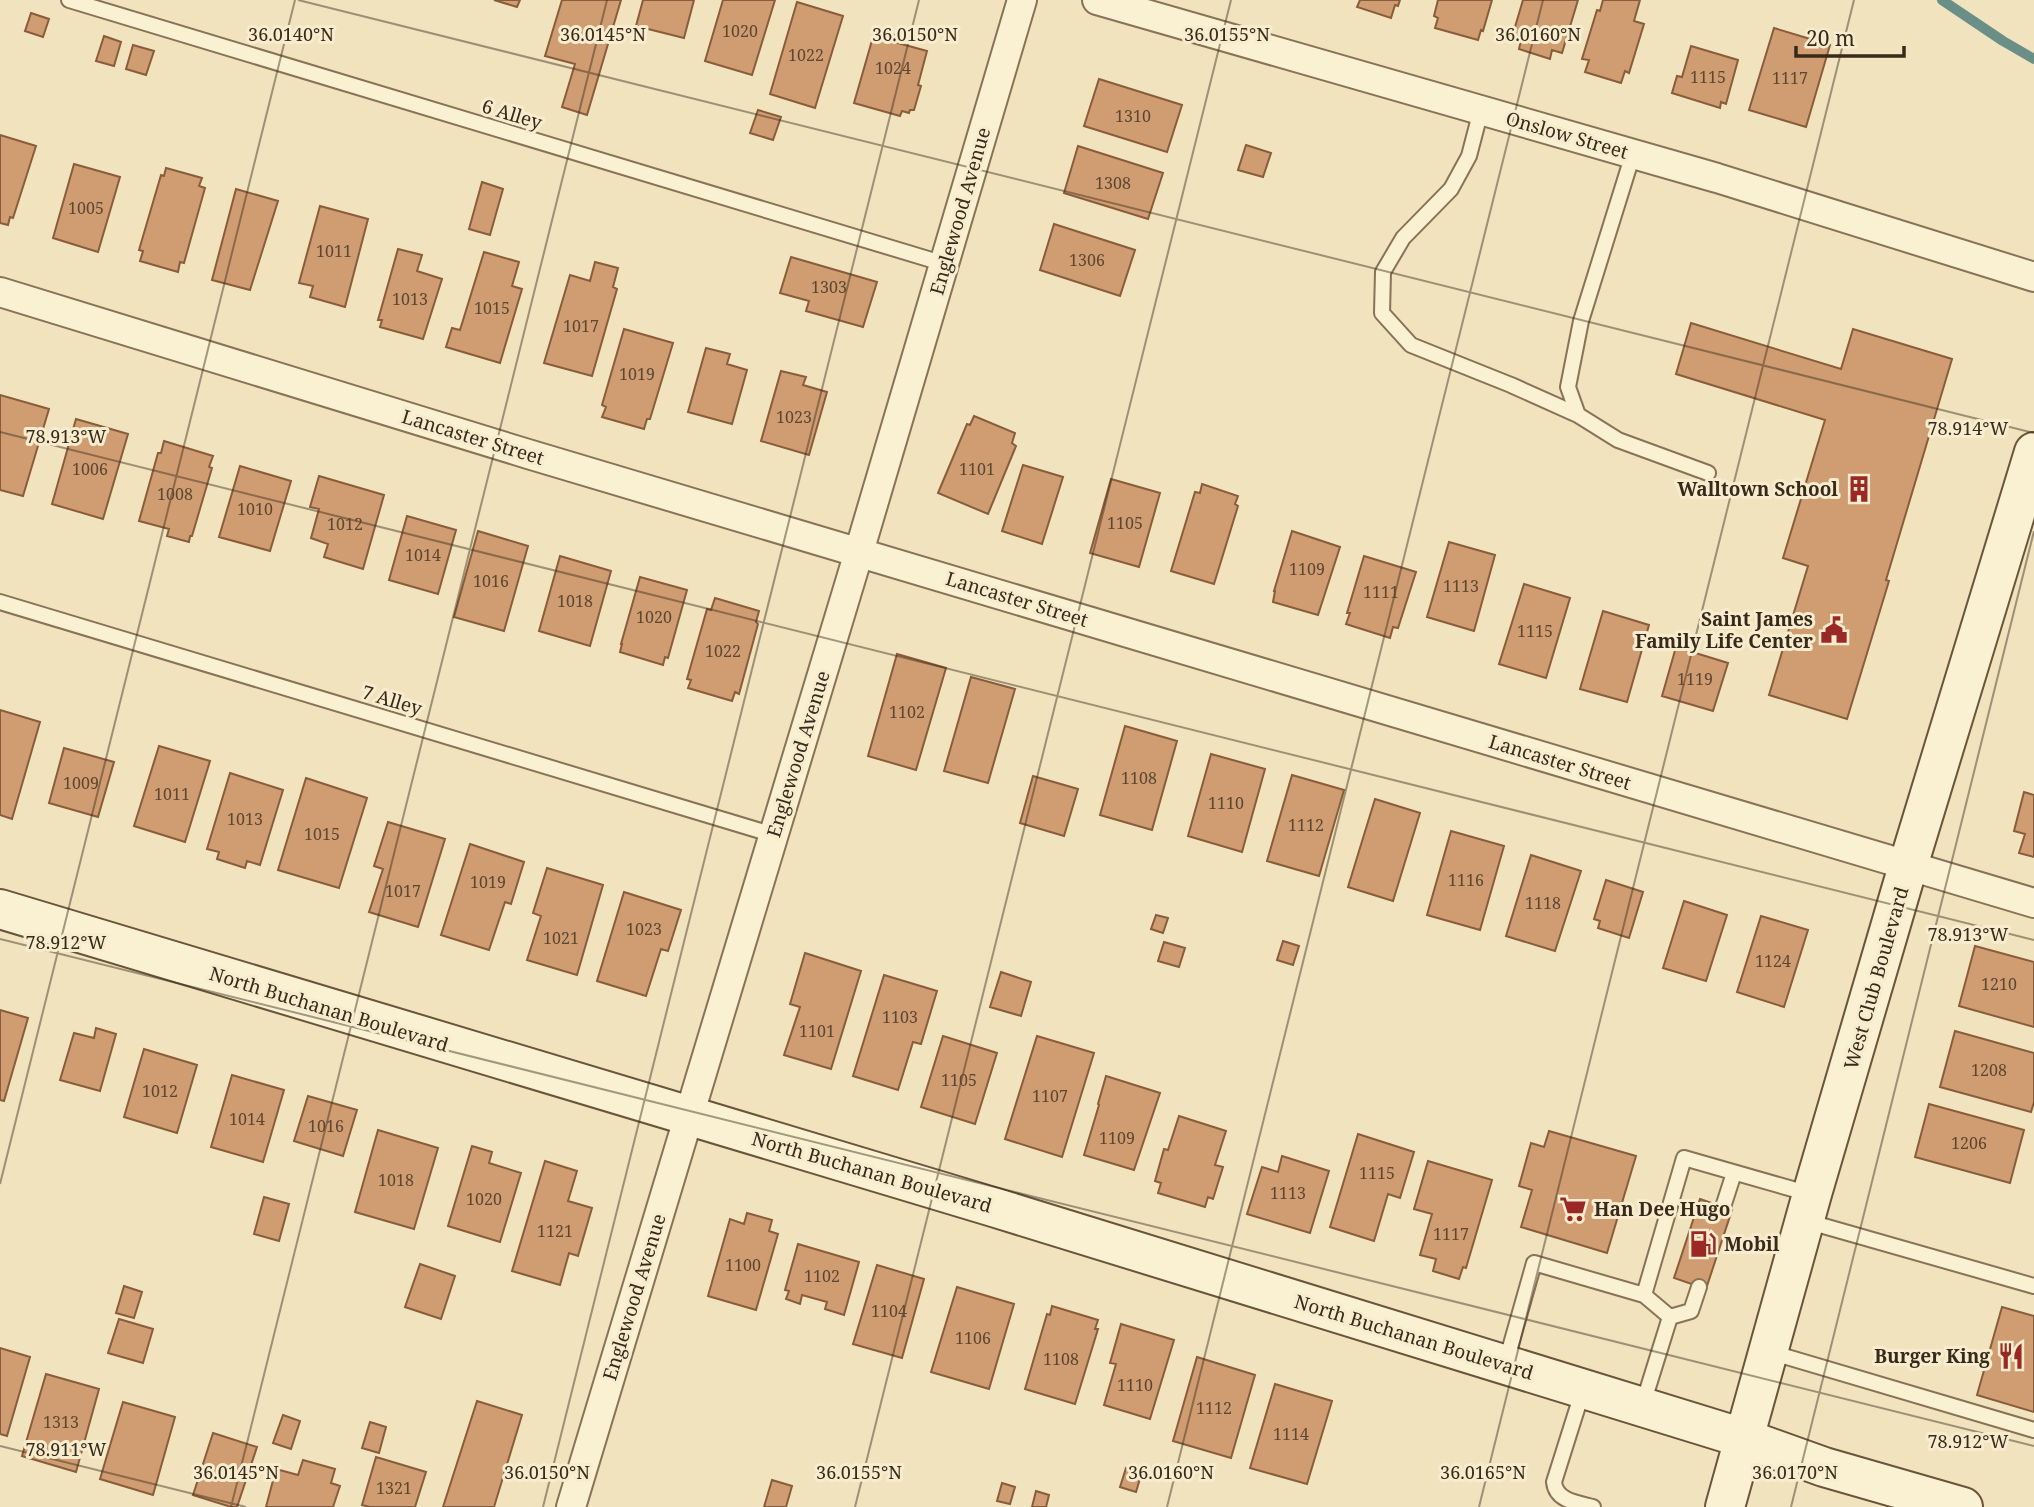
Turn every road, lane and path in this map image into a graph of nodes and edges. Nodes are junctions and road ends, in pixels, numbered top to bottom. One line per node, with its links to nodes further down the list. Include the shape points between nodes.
1 (69, 0): 6 (lane, 6 Alley)
2 (1022, 0): 6 (street, Englewood Avenue)
3 (1097, 0): 4 (street, Onslow Street)
4 (1481, 110): 5 (street, Onslow Street); 9 (lane, via 1469,156 1451,189 1403,238 1382,272 1382,313 1411,345)
5 (1633, 154): 7 (street, Onslow Street); 9 (lane, via 1581,321 1568,387)
6 (945, 264): 12 (street, Englewood Avenue)
7 (2034, 277)
8 (0, 292): 12 (street, Lancaster Street)
9 (1577, 415): 11 (lane, via 1618,440)
10 (2034, 452): 15 (street, West Club Boulevard)
11 (1709, 473)
12 (859, 552): 14 (street, Englewood Avenue); 15 (street, Lancaster Street)
13 (0, 602): 14 (lane, 7 Alley)
14 (774, 835): 18 (street, Englewood Avenue)
15 (1908, 866): 16 (street, Lancaster Street); 21 (street, West Club Boulevard)
16 (2034, 903)
17 (0, 909): 18 (street, North Buchanan Boulevard)
18 (688, 1117): 27 (street, North Buchanan Boulevard); 32 (street, Englewood Avenue)
19 (1734, 1173): 20 (lane); 21 (lane); 24 (lane, via 1684,1158)
20 (1723, 1207)
21 (1808, 1208): 22 (lane); 26 (street, West Club Boulevard)
22 (2034, 1286)
23 (1699, 1287): 25 (lane, via 1691,1311)
24 (1644, 1295): 25 (lane); 27 (lane, via 1534,1263)
25 (1670, 1317): 29 (lane)
26 (1769, 1352): 30 (lane); 31 (street, West Club Boulevard)
27 (1506, 1365): 28 (street, North Buchanan Boulevard)
28 (1584, 1389): 29 (street, North Buchanan Boulevard); 33 (lane, via 1554,1482 1559,1496)
29 (1642, 1407): 31 (street, North Buchanan Boulevard)
30 (2034, 1430)
31 (1743, 1437): 34 (street, West Club Boulevard); 35 (street, North Buchanan Boulevard, via 1824,1467)
32 (571, 1507)
33 (1593, 1507)
34 (1725, 1507)
35 (1963, 1507)

